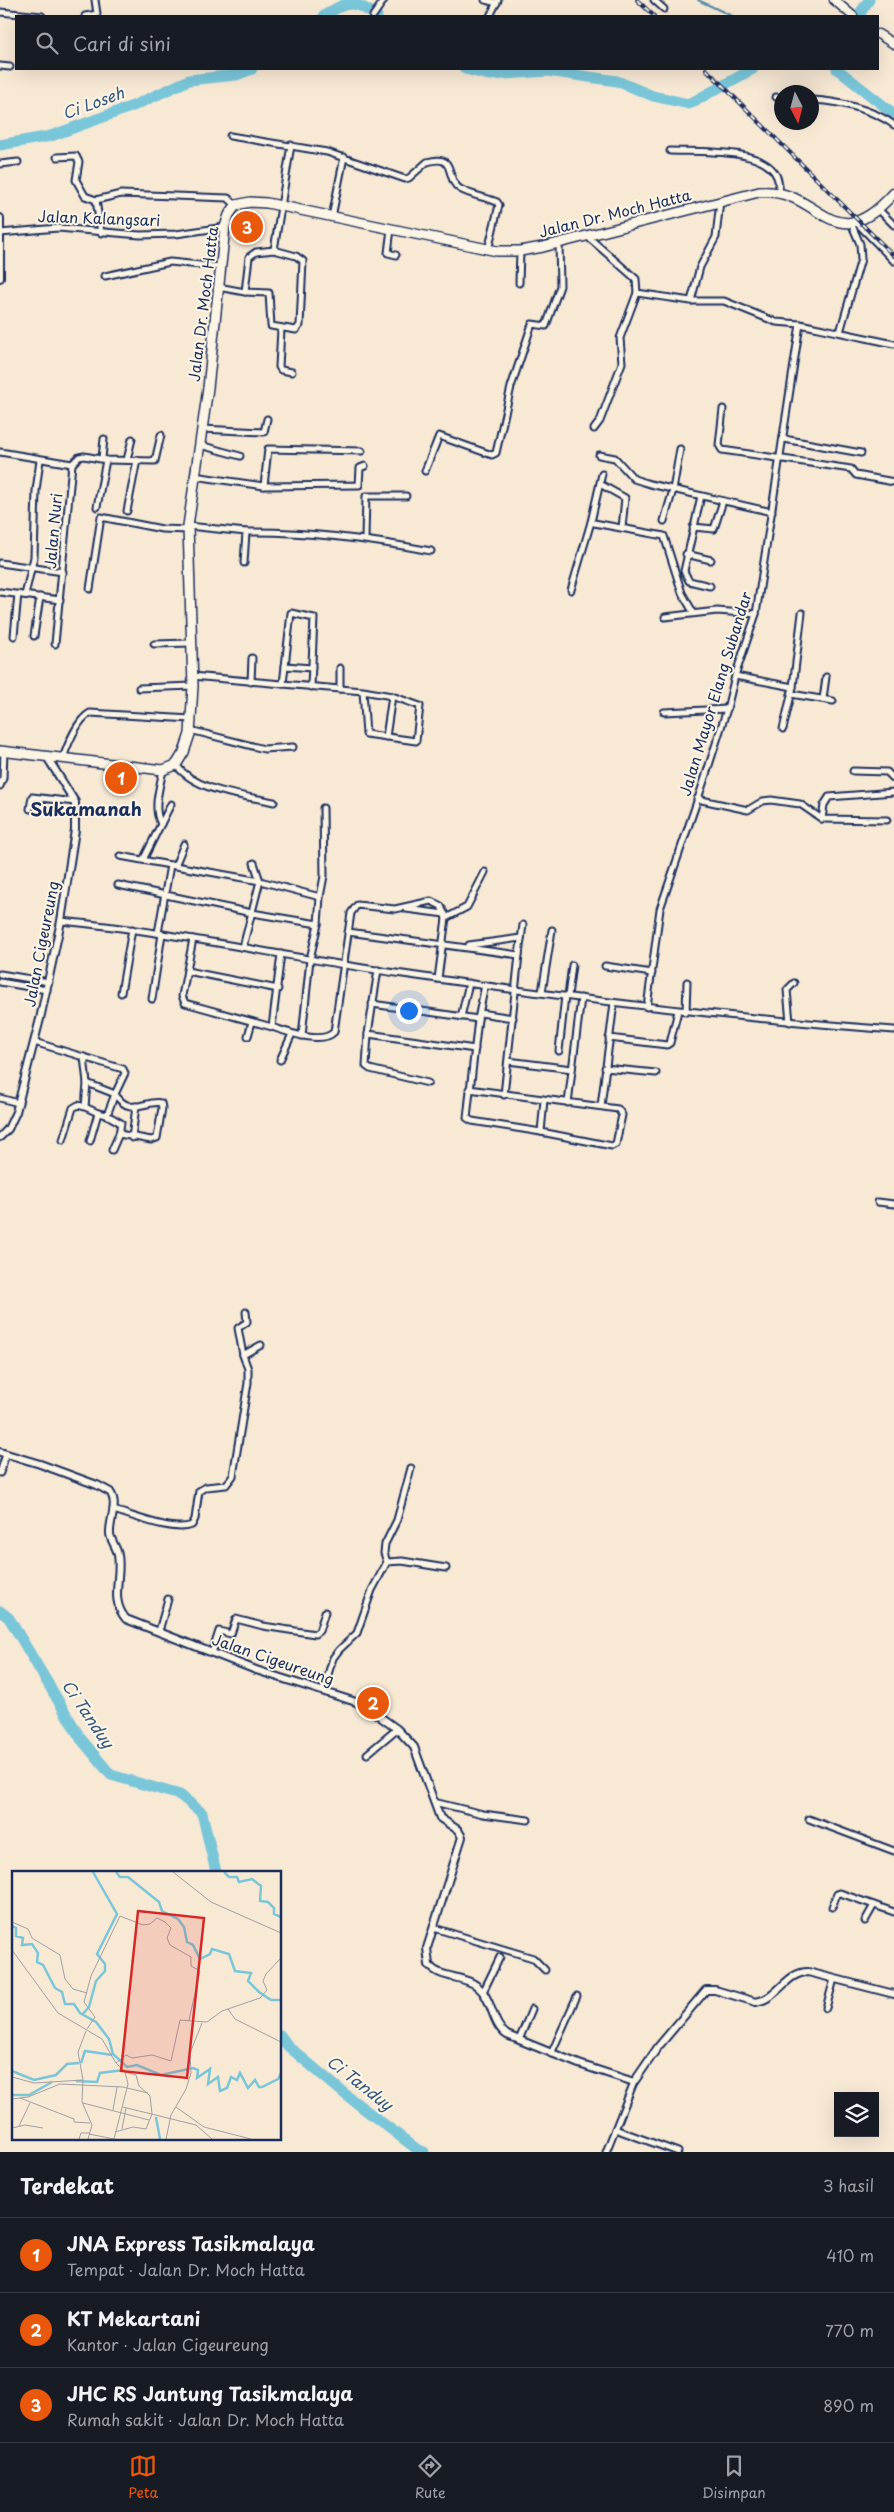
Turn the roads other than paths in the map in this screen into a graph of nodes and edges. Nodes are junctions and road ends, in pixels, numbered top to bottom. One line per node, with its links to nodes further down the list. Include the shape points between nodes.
1 (96, 0): 10 (street, via 96,14)
2 (485, 0): 6 (street)
3 (654, 0): 7 (street)
4 (834, 0): 13 (main road)
5 (382, 2): 11 (street)
6 (497, 2): 12 (street)
7 (664, 9)
8 (0, 12): 9 (street)
9 (32, 15)
10 (90, 15)
11 (374, 15)
12 (490, 15)
13 (851, 15)
14 (879, 35): 15 (main road)
15 (894, 44)
16 (0, 66): 17 (street)
17 (10, 66)
18 (819, 101): 19 (street, via 857,109)
19 (894, 125)
20 (230, 136): 21 (street)
21 (291, 145): 24 (street); 32 (street)
22 (670, 151): 27 (street, via 716,152 753,158 775,175)
23 (57, 157): 29 (street, via 76,156 79,162 76,180 85,196)
24 (344, 158): 34 (street); 45 (street, via 408,179 427,162 435,160 448,164 459,188 479,198 498,202)
25 (18, 162): 26 (street)
26 (0, 164)
27 (780, 193): 30 (highway, Jalan Dr. Moch Hatta, via 759,192); 36 (highway, Jalan Dr. Moch Hatta, via 838,221)
28 (894, 193): 33 (highway)
29 (96, 200): 31 (street, via 121,194 228,198); 41 (street)
30 (720, 201): 42 (highway, Jalan Dr. Moch Hatta); 56 (street, via 716,237 700,267)
31 (236, 205): 32 (highway, Jalan Dr. Moch Hatta, via 257,202); 38 (highway, Jalan Dr. Moch Hatta)
32 (282, 206): 34 (highway, Jalan Dr. Moch Hatta); 44 (street)
33 (879, 210): 36 (highway); 37 (street)
34 (332, 217): 39 (highway, Jalan Dr. Moch Hatta)
35 (0, 218): 40 (street)
36 (854, 223): 48 (street); 59 (street, via 861,259)
37 (894, 224)
38 (225, 227): 41 (street, Jalan Kalangsari, via 140,236); 49 (highway, Jalan Dr. Moch Hatta)
39 (391, 229): 45 (highway, Jalan Dr. Moch Hatta); 47 (street, via 388,253)
40 (1, 233): 41 (street, Jalan Kalangsari, via 42,228); 51 (street)
41 (101, 233)
42 (587, 236): 43 (highway, Jalan Dr. Moch Hatta); 55 (street, via 636,279)
43 (559, 243): 46 (highway, Jalan Dr. Moch Hatta); 84 (street, via 559,289 546,326 532,324 511,387 496,453 492,455 439,436)
44 (274, 250): 54 (street, via 256,252 249,258); 58 (street, via 296,256 304,266 299,328)
45 (488, 250): 46 (highway, Jalan Dr. Moch Hatta)
46 (520, 251): 52 (street)
47 (396, 255)
48 (894, 261)
49 (220, 267): 50 (street, via 170,262); 53 (highway, Jalan Dr. Moch Hatta)
50 (105, 276)
51 (0, 278)
52 (520, 283)
53 (218, 287): 54 (street); 65 (highway, Jalan Dr. Moch Hatta)
54 (245, 292): 58 (street, via 269,293 271,326)
55 (637, 293): 56 (street); 64 (street, via 620,338 622,362 600,421)
56 (691, 301): 57 (street, via 724,301 770,320)
57 (800, 324): 59 (street); 69 (street, Jalan Mayor Elang Subandar)
58 (281, 330): 61 (street, via 279,367)
59 (840, 332): 60 (street)
60 (894, 344)
61 (292, 372)
62 (723, 409): 81 (street, via 720,449)
63 (267, 419): 65 (street, via 264,432)
64 (594, 428)
65 (202, 429): 70 (highway, Jalan Dr. Moch Hatta)
66 (161, 435): 80 (street, via 156,460)
67 (104, 439): 77 (street)
68 (132, 439): 79 (street)
69 (784, 439): 74 (street); 81 (street, Jalan Mayor Elang Subandar)
70 (200, 445): 76 (street); 86 (highway, Jalan Dr. Moch Hatta)
71 (680, 449): 90 (street)
72 (362, 451): 89 (street, via 268,449)
73 (0, 452): 78 (street)
74 (860, 453)
75 (599, 455): 90 (street, via 615,458 634,479)
76 (240, 456)
77 (104, 459): 79 (street); 82 (street, via 81,456); 94 (street)
78 (40, 460): 82 (street); 109 (street)
79 (127, 460): 80 (street)
80 (137, 460): 95 (street)
81 (780, 460): 87 (street, via 851,469 856,475); 96 (street, Jalan Mayor Elang Subandar)
82 (72, 464): 110 (street, Jalan Nuri)
83 (365, 466): 89 (street, via 360,468 359,485)
84 (425, 471)
85 (602, 474): 88 (street)
86 (194, 476): 89 (street); 100 (highway, Jalan Dr. Moch Hatta)
87 (894, 482)
88 (600, 484): 98 (street); 101 (street, via 625,498)
89 (264, 486)
90 (673, 490): 92 (street); 97 (street)
91 (406, 496): 103 (street, via 366,496)
92 (701, 496): 93 (street); 99 (street)
93 (722, 501): 96 (street); 99 (street, via 714,529)
94 (97, 507)
95 (127, 511)
96 (772, 512): 121 (street, Jalan Mayor Elang Subandar)
97 (664, 521)
98 (591, 522): 101 (street); 113 (street)
99 (693, 527): 105 (street)
100 (188, 528): 102 (street); 112 (street, via 162,529 100,517); 125 (highway, Jalan Dr. Moch Hatta)
101 (622, 528): 119 (street, via 666,538 682,593)
102 (246, 532): 103 (street, via 299,532); 107 (street)
103 (365, 539): 104 (street)
104 (431, 551)
105 (686, 554): 106 (street); 111 (street, via 687,580)
106 (711, 560)
107 (244, 562)
108 (0, 563): 109 (street)
109 (32, 567): 110 (street); 116 (street)
110 (63, 572): 118 (street, Jalan Nuri)
111 (710, 586)
112 (90, 589)
113 (571, 590)
114 (0, 592): 115 (street)
115 (18, 594): 116 (street); 123 (street)
116 (25, 595): 117 (street)
117 (40, 597): 118 (street); 124 (street)
118 (60, 600): 126 (street, Jalan Nuri)
119 (693, 612): 121 (street); 122 (street)
120 (802, 613): 139 (street)
121 (756, 614): 133 (street, Jalan Mayor Elang Subandar)
122 (665, 617)
123 (14, 636)
124 (34, 636)
125 (191, 643): 127 (street); 132 (highway, Jalan Dr. Moch Hatta)
126 (55, 644)
127 (154, 644)
128 (252, 658): 135 (street)
129 (285, 666): 130 (street); 130 (street, via 291,613 314,617); 136 (street)
130 (312, 668): 138 (street)
131 (340, 668): 141 (street)
132 (192, 676): 135 (street); 137 (highway, Jalan Dr. Moch Hatta)
133 (735, 676): 139 (street); 147 (street, Jalan Mayor Elang Subandar)
134 (826, 677): 145 (street)
135 (251, 682): 136 (street)
136 (283, 684): 138 (street)
137 (192, 686): 140 (street); 149 (highway, Jalan Dr. Moch Hatta)
138 (311, 687): 141 (street)
139 (793, 687): 143 (street)
140 (139, 688)
141 (340, 689): 142 (street)
142 (363, 691): 144 (street); 152 (street, via 365,733)
143 (791, 694): 145 (street); 150 (street)
144 (392, 696): 152 (street); 152 (street, via 420,706 418,732 414,743)
145 (823, 699): 146 (street)
146 (833, 701)
147 (727, 709): 148 (street); 163 (street, Jalan Mayor Elang Subandar)
148 (664, 712)
149 (191, 719): 151 (highway, Jalan Dr. Moch Hatta); 156 (street, via 90,713 71,738)
150 (783, 728)
151 (190, 730): 153 (street, via 255,748); 157 (highway, Jalan Dr. Moch Hatta, via 184,752)
152 (386, 737)
153 (293, 747)
154 (2, 751): 155 (highway); 161 (street, via 3,778)
155 (47, 756): 156 (highway); 164 (street, Jalan Cigeureung)
156 (63, 758): 158 (highway)
157 (176, 765): 158 (highway); 165 (street, via 188,778)
158 (163, 770): 171 (street, via 156,808)
159 (853, 771): 160 (street, via 887,772)
160 (894, 779)
161 (0, 786)
162 (894, 792): 169 (street, via 828,797)
163 (697, 799): 169 (street, via 748,810 765,801 797,803); 205 (street, Jalan Mayor Elang Subandar, via 660,909)
164 (75, 802): 168 (street, via 32,797); 185 (street, Jalan Cigeureung, via 76,830)
165 (274, 802)
166 (170, 804): 171 (street)
167 (323, 808): 181 (street, via 324,876)
168 (30, 809)
169 (822, 819): 170 (street)
170 (887, 820)
171 (161, 824): 174 (street)
172 (184, 844): 176 (street)
173 (120, 856): 174 (street)
174 (143, 860): 176 (street)
175 (254, 862): 178 (street)
176 (173, 865): 178 (street); 180 (street)
177 (485, 872): 184 (street, via 467,907)
178 (260, 881): 181 (street); 183 (street)
179 (118, 885): 180 (street)
180 (164, 896): 183 (street); 191 (street)
181 (320, 897): 186 (street)
182 (400, 909): 184 (street); 184 (street, via 431,901 441,906); 190 (street, via 361,904 353,909)
183 (252, 913): 186 (street); 196 (street)
184 (446, 916): 194 (street)
185 (61, 922): 188 (street); 209 (street, Jalan Cigeureung)
186 (318, 924): 199 (street)
187 (523, 925): 192 (street)
188 (132, 929): 191 (street); 218 (street)
189 (552, 930): 217 (street)
190 (348, 932): 194 (street); 200 (street)
191 (160, 934): 193 (street); 221 (street)
192 (521, 938): 195 (street); 198 (street)
193 (193, 939): 196 (street); 204 (street)
194 (443, 943): 195 (street); 207 (street)
195 (461, 946): 198 (street)
196 (243, 947): 197 (street)
197 (282, 954): 199 (street); 214 (street)
198 (518, 955): 216 (street)
199 (310, 958): 200 (street); 237 (street)
200 (344, 964): 203 (street); 237 (street, via 334,1032 326,1038)
201 (572, 966): 219 (street)
202 (605, 966): 205 (street)
203 (378, 970): 207 (street); 223 (street)
204 (187, 971): 214 (street); 230 (street, via 182,996 184,1003)
205 (652, 973): 224 (street, Jalan Mayor Elang Subandar)
206 (0, 974): 209 (street)
207 (438, 979): 211 (street)
208 (0, 982): 215 (street)
209 (49, 982): 215 (street, Jalan Cigeureung)
210 (687, 982): 226 (street)
211 (469, 983): 213 (street); 228 (street)
212 (794, 983): 231 (street, via 787,990)
213 (486, 985): 216 (street); 227 (street)
214 (278, 989): 232 (street)
215 (47, 990): 239 (street, Jalan Cigeureung)
216 (516, 990): 217 (street); 229 (street)
217 (542, 992): 219 (street)
218 (121, 993)
219 (566, 996): 220 (street); 241 (street)
220 (580, 998): 222 (street); 246 (street)
221 (152, 999)
222 (614, 1003): 224 (street); 238 (street)
223 (372, 1004): 228 (street); 235 (street)
224 (647, 1007): 225 (street)
225 (678, 1011): 226 (street); 238 (street, via 667,1045)
226 (686, 1012): 231 (street)
227 (479, 1016): 228 (street); 229 (street); 240 (street)
228 (461, 1017)
229 (513, 1018): 244 (street)
230 (252, 1022): 232 (street); 236 (street)
231 (790, 1022): 233 (street)
232 (272, 1027): 234 (street)
233 (894, 1030)
234 (292, 1034): 237 (street); 243 (street)
235 (368, 1034): 240 (street); 249 (street, via 368,1068)
236 (248, 1036)
237 (302, 1036)
238 (609, 1038): 245 (street)
239 (33, 1046): 242 (street, via 39,1049 44,1045); 255 (street, Jalan Cigeureung)
240 (474, 1049): 250 (street)
241 (559, 1052)
242 (84, 1057): 248 (street); 251 (street, via 124,1069)
243 (280, 1060)
244 (508, 1061): 246 (street); 252 (street)
245 (605, 1068): 247 (street); 258 (street)
246 (572, 1069): 256 (street)
247 (656, 1073)
248 (87, 1083): 251 (street); 259 (street)
249 (428, 1084)
250 (469, 1089): 252 (street); 262 (street, via 469,1120)
251 (115, 1094): 257 (street, via 123,1102); 261 (street)
252 (504, 1094): 254 (street)
253 (0, 1098): 255 (street)
254 (544, 1100): 256 (street); 262 (street)
255 (18, 1103): 264 (street, Jalan Cigeureung, via 10,1125)
256 (568, 1103): 258 (street)
257 (136, 1106): 265 (street); 265 (street, via 156,1102 161,1103 162,1108 157,1138)
258 (601, 1106): 262 (street, via 622,1112 618,1141 614,1145)
259 (85, 1107): 260 (street); 266 (street, via 78,1105 73,1108)
260 (98, 1113): 261 (street); 267 (street)
261 (107, 1115): 263 (street, via 121,1123)
262 (541, 1132)
263 (119, 1134): 265 (street); 268 (street)
264 (0, 1137)
265 (132, 1138)
266 (63, 1140)
267 (90, 1141)
268 (112, 1150)
269 (878, 1202): 270 (street)
270 (894, 1204)
271 (246, 1312): 273 (street, via 247,1322 238,1328)
272 (261, 1345): 273 (street)
273 (243, 1355): 277 (street, via 248,1383 239,1445 229,1483 201,1489 194,1522 186,1527)
274 (3, 1453): 276 (street); 277 (street, Jalan Cigeureung, via 107,1489 114,1499)
275 (411, 1468): 278 (street, via 397,1520 384,1544)
276 (0, 1473)
277 (113, 1510): 282 (street, Jalan Cigeureung, via 110,1532 118,1556 116,1594 119,1610 131,1622)
278 (387, 1562): 279 (street, via 402,1561); 284 (street, via 372,1590 358,1634 333,1658)
279 (446, 1568)
280 (168, 1599): 282 (street)
281 (325, 1612): 283 (street, via 315,1634 236,1620 231,1634 219,1631)
282 (159, 1631): 283 (street, Jalan Cigeureung)
283 (212, 1652): 284 (street, Jalan Cigeureung)
284 (323, 1691): 285 (street, Jalan Cigeureung, via 365,1706)
285 (397, 1729): 286 (street); 287 (street, Jalan Cigeureung, via 417,1750)
286 (366, 1754)
287 (434, 1802): 289 (street, via 483,1814); 295 (street, Jalan Cigeureung, via 440,1818 458,1830 462,1840)
288 (809, 1819): 290 (street)
289 (528, 1820)
290 (894, 1851)
291 (874, 1905): 292 (street, via 840,1892); 293 (street); 294 (street)
292 (832, 1907)
293 (894, 1912)
294 (865, 1921)
295 (434, 1928): 297 (street, via 533,1958); 299 (street, Jalan Cigeureung, via 427,1948 430,1966 437,1972 470,1982)
296 (500, 1957): 299 (street)
297 (545, 1970)
298 (834, 1978): 300 (street); 302 (street); 306 (street, via 798,1973 770,1997 756,2002 706,1990)
299 (483, 1992): 304 (street, via 503,2032)
300 (894, 1994)
301 (578, 1996): 305 (street)
302 (826, 2008)
303 (532, 2009): 304 (street)
304 (519, 2040): 305 (street)
305 (551, 2054): 306 (street)
306 (634, 2082): 307 (street)
307 (615, 2129): 308 (street); 309 (street)
308 (606, 2152)
309 (678, 2152)

